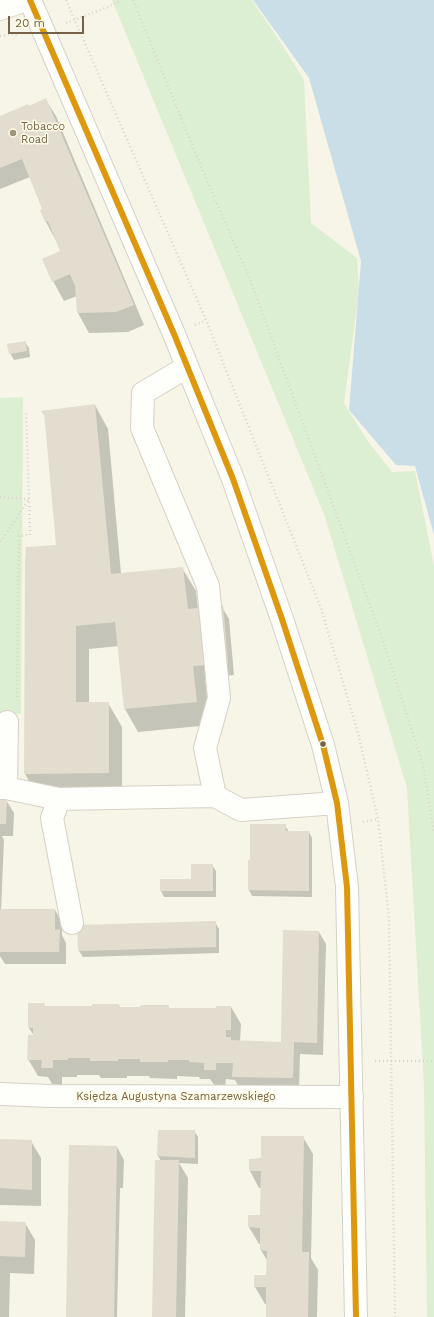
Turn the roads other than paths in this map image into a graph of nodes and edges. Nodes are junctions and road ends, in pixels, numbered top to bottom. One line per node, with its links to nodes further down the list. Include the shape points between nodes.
1 (26, 0): 3 (street)
2 (30, 0): 4 (street)
3 (0, 8)
4 (187, 367): 7 (street, via 143,393 142,428 208,586 219,698 205,748); 9 (street, via 233,479 282,619 323,746)
5 (7, 722): 6 (street)
6 (3, 788): 8 (street)
7 (215, 796): 8 (street); 9 (street, via 241,810)
8 (59, 799): 10 (street, via 52,818)
9 (337, 803): 12 (street, via 347,886)
10 (72, 923)
11 (0, 1094): 12 (street, Księdza Augustyna Szamarzewskiego)
12 (352, 1097): 13 (street)
13 (356, 1317)

